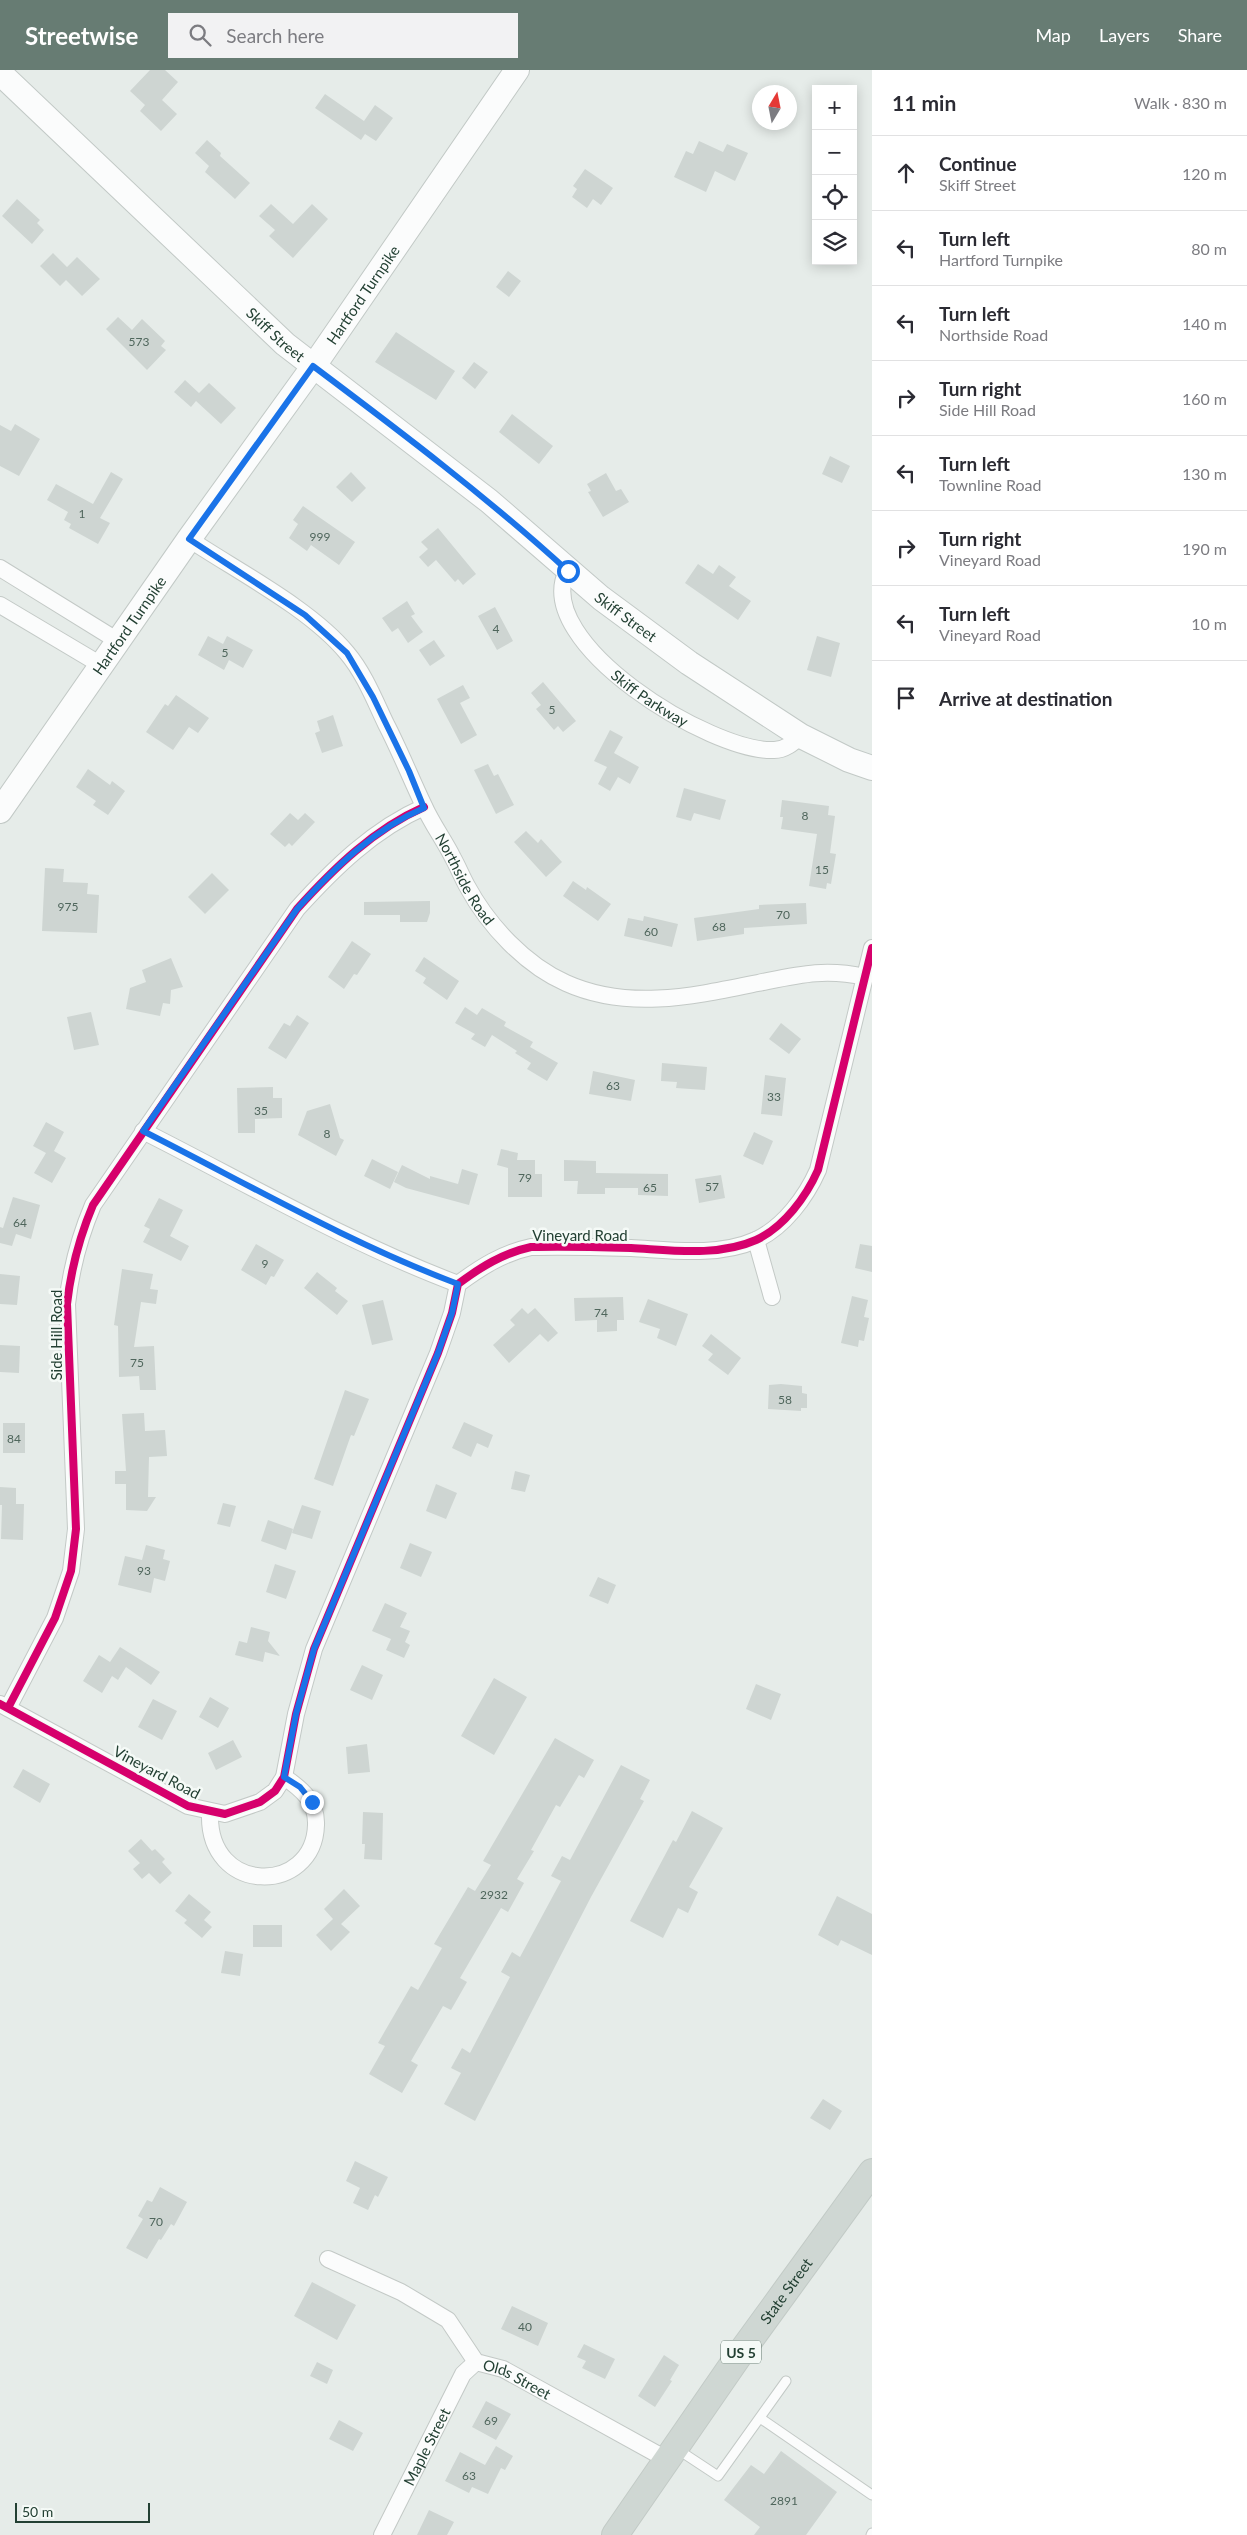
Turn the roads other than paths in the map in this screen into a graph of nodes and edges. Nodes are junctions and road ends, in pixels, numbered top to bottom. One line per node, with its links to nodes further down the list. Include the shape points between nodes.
1 (517, 70): 3 (main road, Hartford Turnpike)
2 (0, 73): 3 (main road, Skiff Street, via 237,300)
3 (313, 366): 4 (main road, Hartford Turnpike); 6 (main road, Skiff Street, via 439,461)
4 (189, 539): 8 (main road, Hartford Turnpike); 12 (street, Northside Road, via 305,615 347,653 377,705)
5 (0, 568): 8 (street)
6 (568, 571): 10 (main road, Skiff Street, via 689,663); 10 (street, Skiff Parkway, via 562,582 561,595 566,615 575,630 607,667 676,718 706,734 743,746 775,750 789,746)
7 (0, 605): 9 (street)
8 (118, 641): 9 (main road, Hartford Turnpike)
9 (101, 665): 13 (main road, Hartford Turnpike)
10 (801, 736): 11 (main road, Skiff Street)
11 (872, 768)
12 (424, 808): 15 (street, Northside Road, via 483,911 506,939 532,962 566,983 610,997 653,1000 698,995 803,974 840,972); 16 (street, Side Hill Road, via 400,818 368,841 325,877 297,909)
13 (0, 811)
14 (872, 948): 15 (street, Vineyard Road)
15 (865, 977): 17 (street, Vineyard Road, via 818,1170 801,1200 778,1224)
16 (143, 1131): 18 (street, via 422,1271); 20 (street, Side Hill Road, via 93,1205 78,1240 67,1304 76,1529 71,1572 52,1626)
17 (756, 1240): 18 (street, Vineyard Road, via 727,1248 689,1251 531,1247 493,1260); 19 (street)
18 (458, 1284): 21 (street, Vineyard Road, via 438,1353 314,1649 296,1714)
19 (772, 1297)
20 (4, 1706): 22 (street, Vineyard Road, via 188,1806)
21 (284, 1777): 22 (street, Vineyard Road, via 275,1791 260,1802 225,1814); 22 (street, Vineyard Road, via 300,1787 312,1802 316,1836 310,1852 300,1864 283,1873 248,1875 230,1866 211,1837)
22 (210, 1813)
23 (872, 2172): 28 (main road, State Street / US 5)
24 (328, 2260): 25 (street, Olds Street, via 401,2292 448,2320)
25 (476, 2362): 28 (street, Olds Street, via 503,2369); 30 (street, Maple Street, via 463,2374)
26 (786, 2381): 27 (lane)
27 (760, 2418): 28 (lane, via 718,2476); 29 (lane)
28 (670, 2453): 31 (main road, State Street / US 5)
29 (872, 2496)
30 (382, 2535)
31 (615, 2535)

